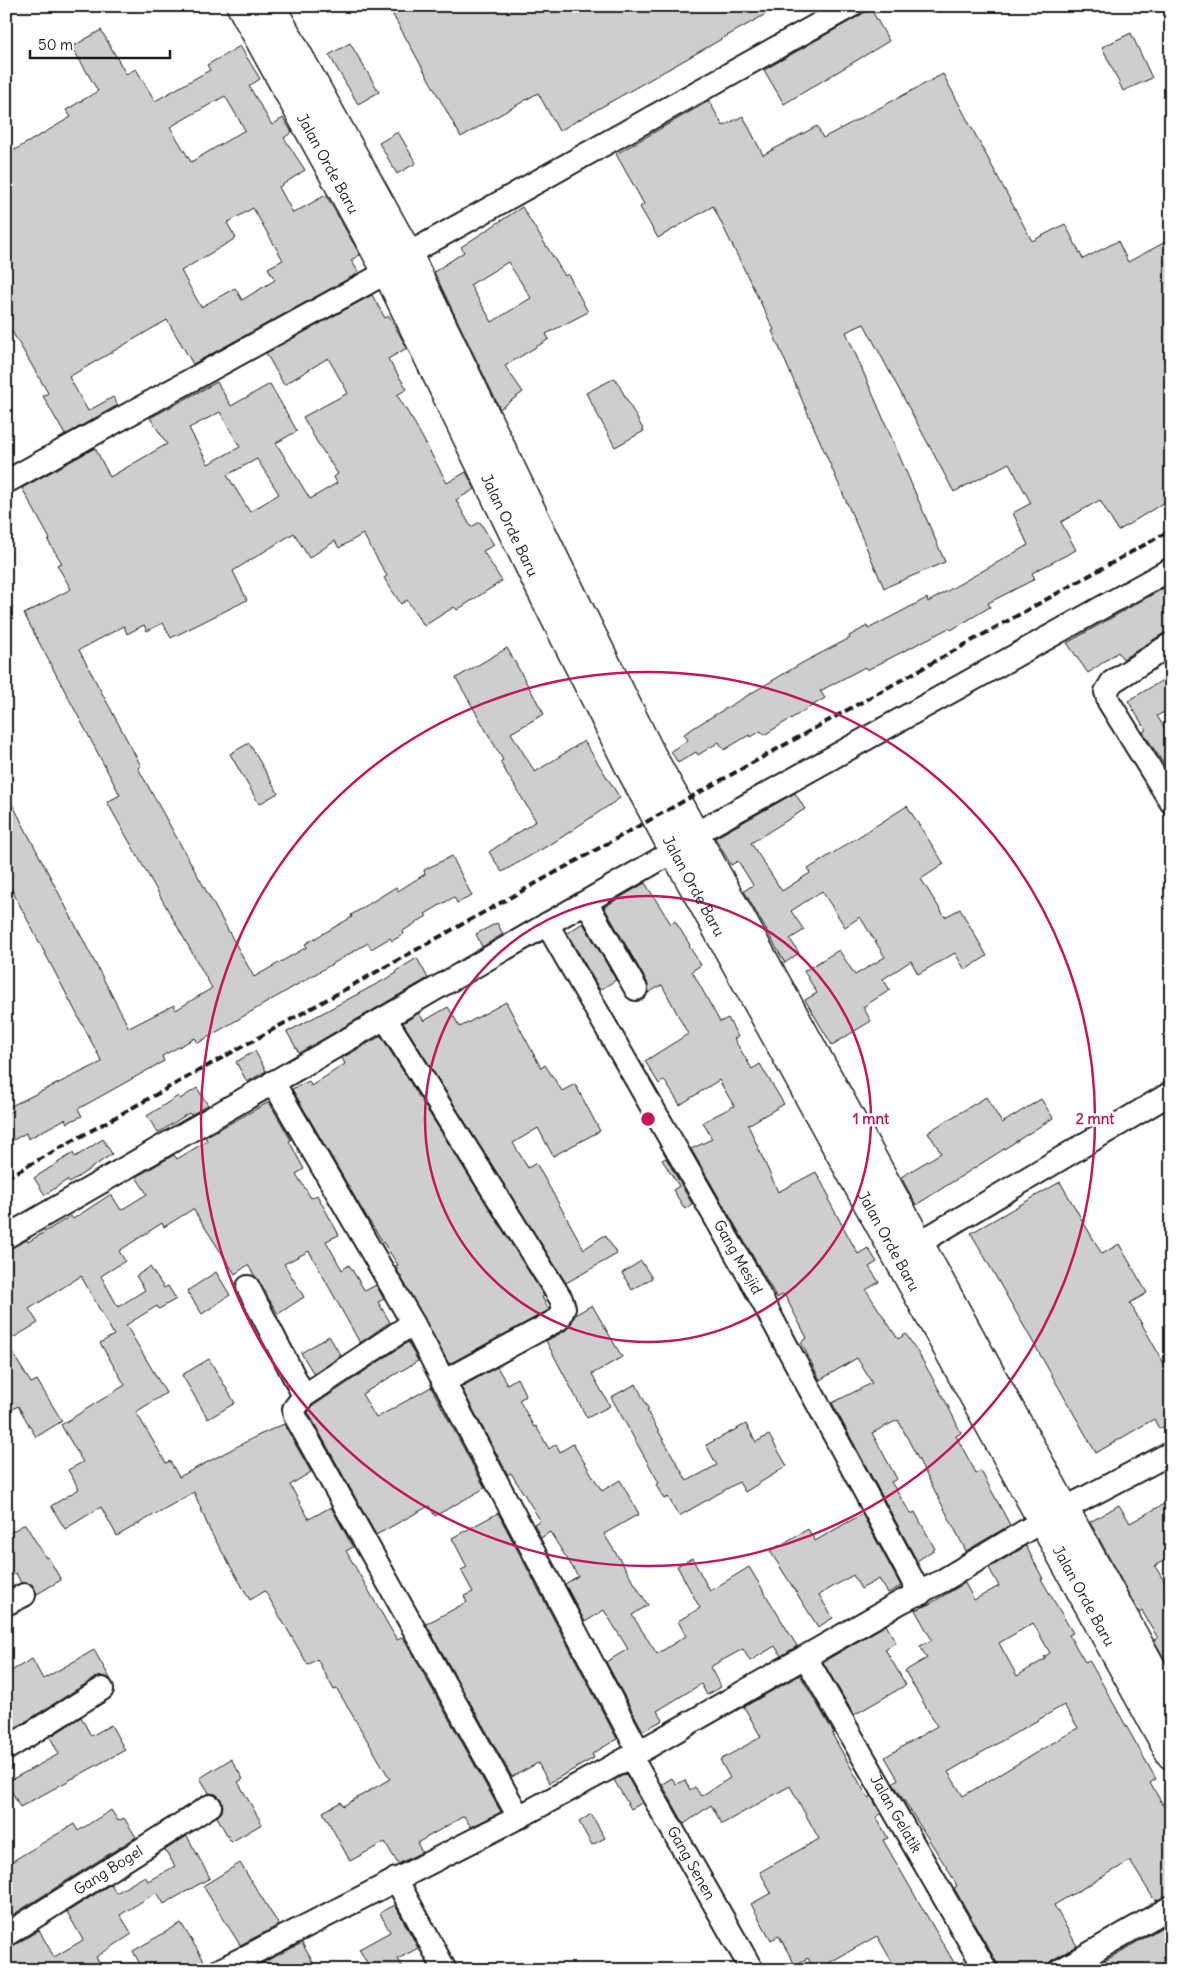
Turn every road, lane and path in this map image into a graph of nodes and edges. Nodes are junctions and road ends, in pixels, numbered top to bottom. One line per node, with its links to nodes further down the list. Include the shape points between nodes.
1 (241, 6): 4 (main road, Jalan Orde Baru)
2 (271, 6): 4 (main road, Jalan Orde Baru)
3 (851, 6): 5 (street)
4 (273, 36): 5 (main road, Jalan Orde Baru); 6 (main road, Jalan Orde Baru)
5 (408, 254): 7 (main road, Jalan Orde Baru)
6 (387, 272): 7 (main road, Jalan Orde Baru); 8 (street)
7 (484, 443): 12 (main road, Jalan Orde Baru); 13 (main road, Jalan Orde Baru, via 630,768)
8 (6, 482)
9 (1171, 569): 12 (street)
10 (1171, 644): 11 (street, via 1112,682 1106,692 1109,702)
11 (1168, 790)
12 (696, 834): 21 (main road, Jalan Orde Baru)
13 (674, 851): 14 (street); 21 (main road, Jalan Orde Baru)
14 (586, 902): 15 (street); 16 (street)
15 (548, 924): 17 (street); 28 (street, Gang Mesjid, via 750,1278)
16 (636, 989)
17 (385, 1018): 18 (street); 24 (street, via 564,1308 559,1319)
18 (273, 1082): 20 (street); 23 (street, Gang Senen)
19 (1171, 1093): 21 (street)
20 (6, 1237)
21 (908, 1251): 27 (main road, Jalan Orde Baru)
22 (248, 1287): 25 (street)
23 (413, 1323): 24 (street, Gang Senen); 25 (street)
24 (443, 1382): 33 (street, Gang Senen)
25 (304, 1396): 36 (street, via 294,1409 297,1422)
26 (1171, 1453): 27 (street)
27 (1053, 1515): 28 (street); 31 (main road, Jalan Orde Baru); 34 (main road, Jalan Orde Baru)
28 (920, 1594): 29 (street)
29 (806, 1658): 33 (street); 43 (street, Jalan Gelatik)
30 (102, 1689): 32 (street)
31 (1171, 1703)
32 (6, 1749)
33 (635, 1754): 36 (street); 42 (street, Gang Senen)
34 (1171, 1755)
35 (210, 1806): 39 (street, Gang Bogel)
36 (518, 1817): 37 (street)
37 (396, 1879): 40 (street); 41 (street)
38 (1171, 1908): 44 (street)
39 (6, 1935)
40 (220, 1970)
41 (445, 1970)
42 (752, 1970)
43 (986, 1970)
44 (1060, 1970)

